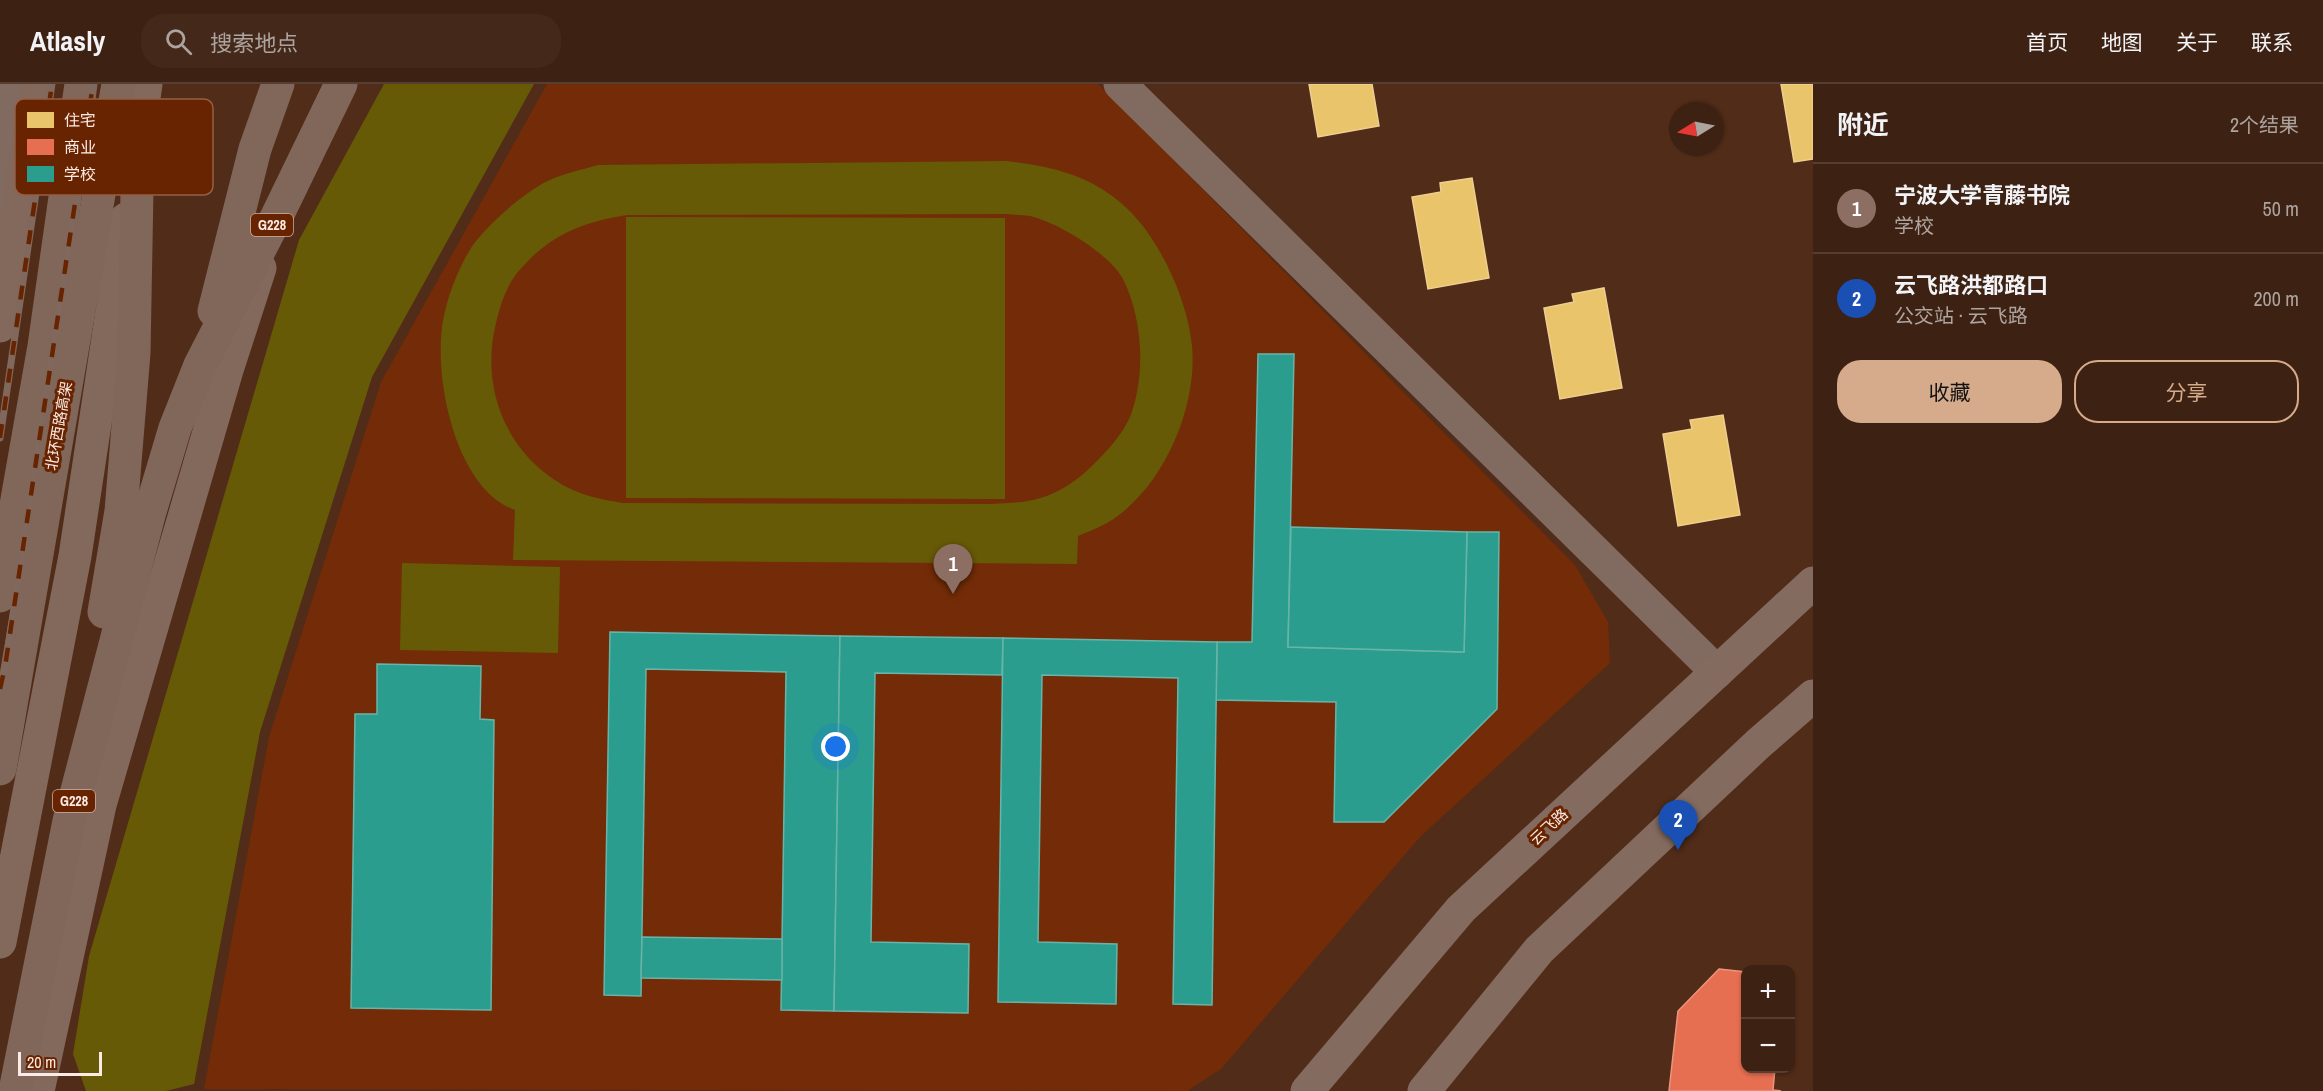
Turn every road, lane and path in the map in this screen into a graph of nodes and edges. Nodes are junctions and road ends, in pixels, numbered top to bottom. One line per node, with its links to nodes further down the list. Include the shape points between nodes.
1 (9, 84): 23 (street)
2 (27, 84): 10 (main road)
3 (37, 84): 11 (main road)
4 (81, 84): 12 (highway, 北环西路高架)
5 (118, 84): 13 (highway, 北环西路高架)
6 (146, 84): 14 (main road)
7 (341, 84): 21 (highway, G228)
8 (1120, 84): 29 (street)
9 (277, 88): 21 (highway); 25 (highway, via 255,149)
10 (26, 99)
11 (35, 99)
12 (79, 99)
13 (115, 99)
14 (144, 99)
15 (17, 195): 22 (main road)
16 (20, 195): 22 (main road)
17 (65, 195): 28 (highway, 北环西路高架, via 44,346)
18 (99, 195): 31 (highway, 北环西路高架)
19 (129, 195): 32 (main road, via 75,556)
20 (137, 195): 26 (highway)
21 (277, 216): 25 (highway, G228); 34 (main road, via 227,370 100,805)
22 (12, 251): 24 (main road)
23 (0, 292)
24 (0, 326)
25 (200, 365): 26 (highway, G228)
26 (135, 513): 33 (highway, G228)
27 (1813, 583): 29 (main road, 云飞路)
28 (0, 596)
29 (1717, 672): 35 (main road, 云飞路, via 1461,909)
30 (1813, 696): 36 (main road, via 1539,951)
31 (0, 769)
32 (0, 942)
33 (15, 1091)
34 (38, 1091)
35 (1307, 1091)
36 (1424, 1091)

